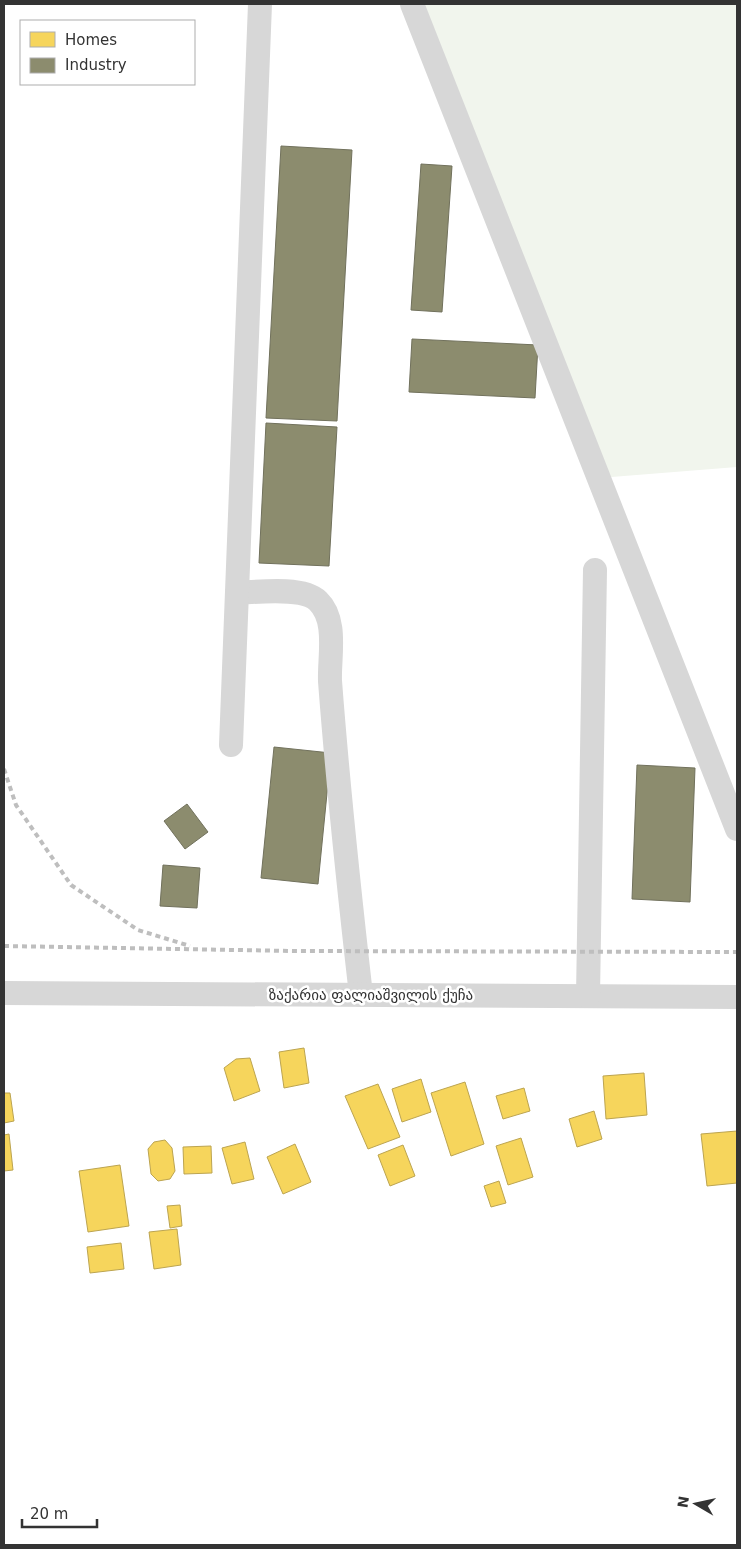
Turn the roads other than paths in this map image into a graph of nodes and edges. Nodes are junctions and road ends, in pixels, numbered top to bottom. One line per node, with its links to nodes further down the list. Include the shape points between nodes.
1 (260, 4): 4 (street)
2 (412, 4): 6 (street)
3 (595, 570): 9 (street)
4 (237, 593): 5 (street); 8 (street, via 296,592 318,600 330,619 335,748)
5 (231, 745)
6 (737, 829)
7 (4, 993): 8 (street, ზაქარია ფალიაშვილის ქუჩა)
8 (361, 995): 9 (street, ზაქარია ფალიაშვილის ქუჩა)
9 (588, 996): 10 (street, ზაქარია ფალიაშვილის ქუჩა)
10 (737, 997)

